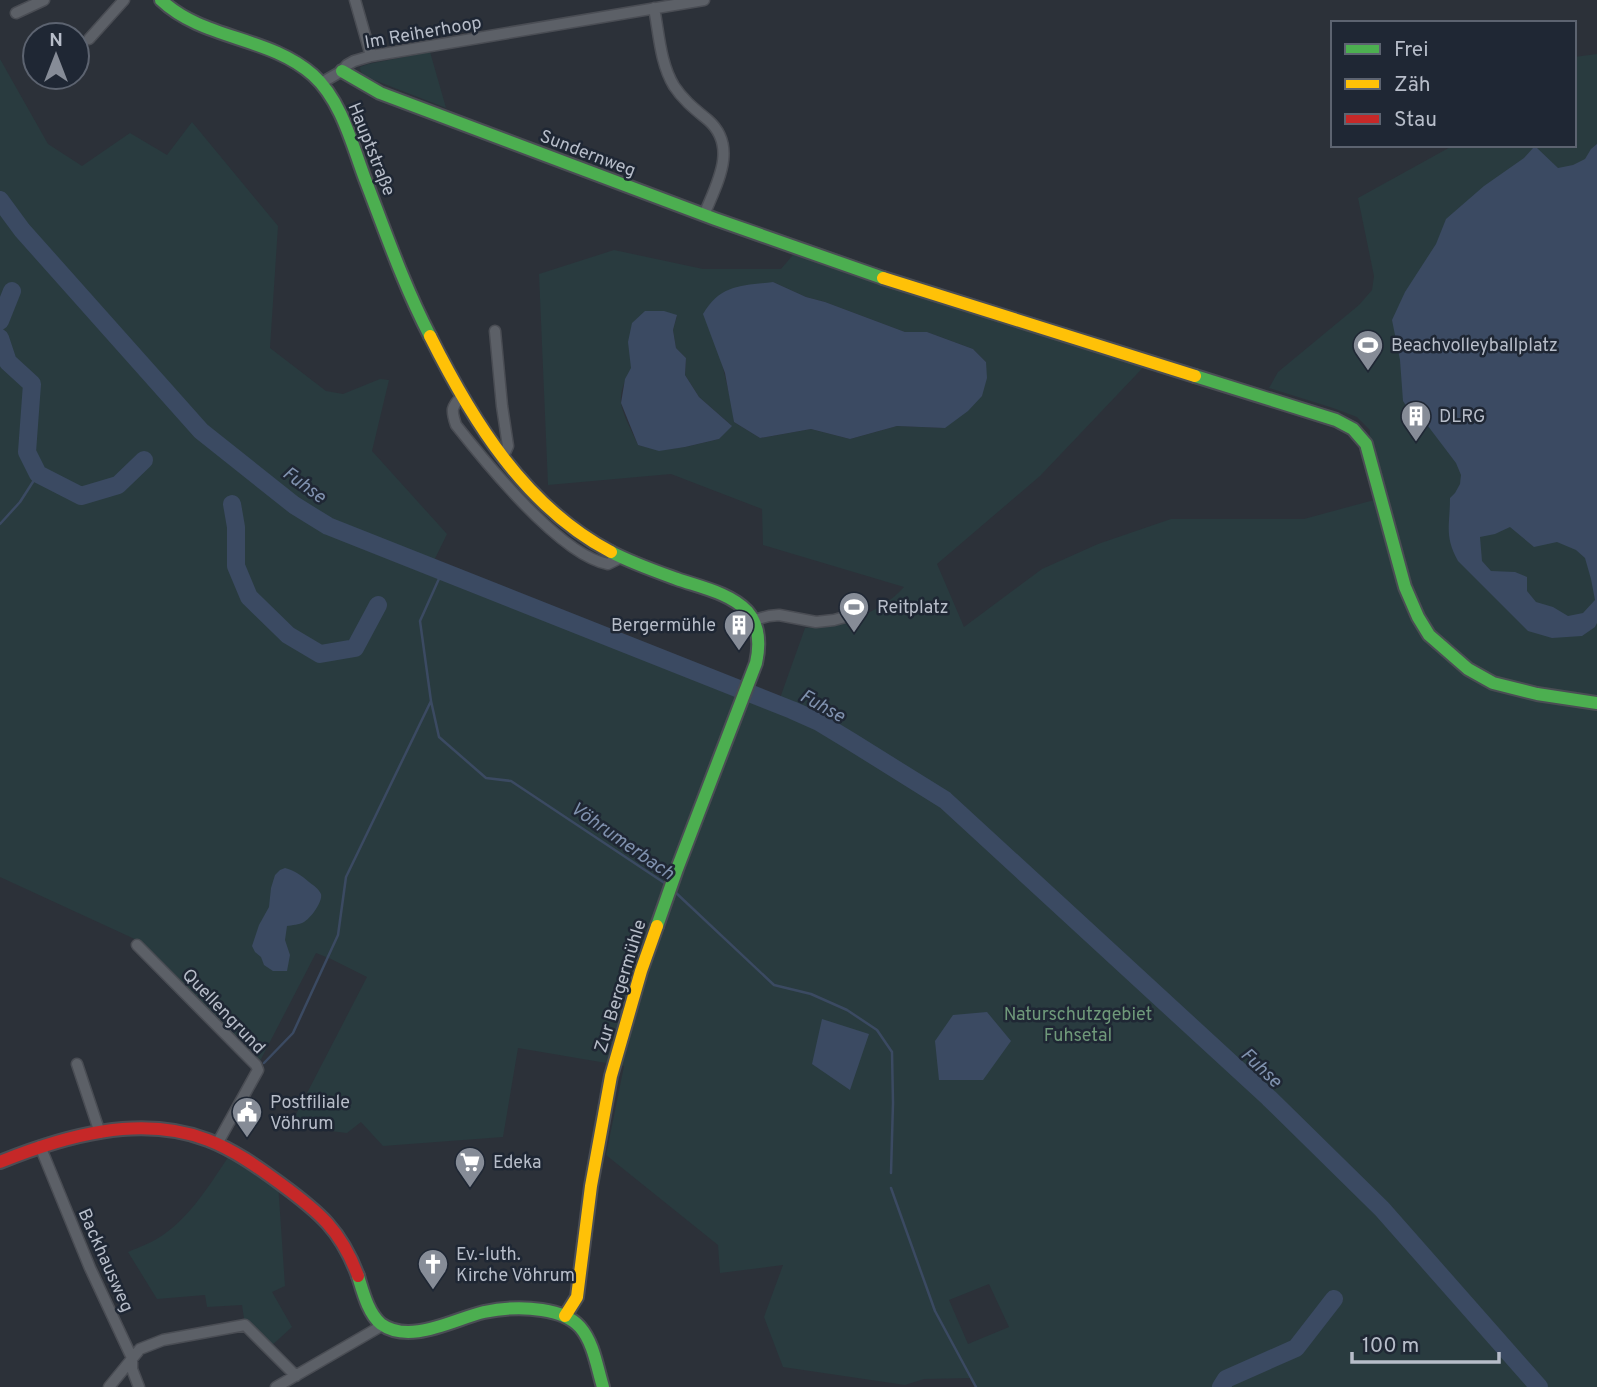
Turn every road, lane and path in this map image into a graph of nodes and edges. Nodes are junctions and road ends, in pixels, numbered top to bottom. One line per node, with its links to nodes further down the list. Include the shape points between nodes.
1 (44, 0): 7 (street)
2 (124, 0): 8 (street)
3 (161, 0): 11 (street, Hauptstraße, via 195,23 292,61)
4 (355, 0): 9 (street)
5 (704, 0): 6 (street, Im Reiherhoop)
6 (654, 8): 9 (street, Im Reiherhoop); 12 (street, via 669,76 681,96 715,127 723,144 724,162)
7 (16, 13)
8 (91, 37)
9 (371, 56): 10 (street, Im Reiherhoop)
10 (342, 71): 11 (street, Im Reiherhoop); 12 (street, Sundernweg, via 380,93)
11 (321, 83): 14 (street, Hauptstraße, via 342,121 417,310)
12 (704, 215): 19 (street, Sundernweg, via 1013,320 1351,427 1366,444 1413,608 1439,645 1480,677 1519,690)
13 (495, 331): 15 (street, via 508,446)
14 (462, 396): 15 (street, Hauptstraße); 16 (street, Hauptstraße, via 453,405 456,425 514,493 581,553 608,564)
15 (503, 457): 16 (street, Hauptstraße, via 570,526)
16 (622, 558): 18 (street, Hauptstraße, via 732,599)
17 (856, 614): 18 (street, via 816,622 779,615)
18 (754, 620): 26 (street, Zur Bergermühle, via 759,646 756,663 664,903 611,1076 577,1297)
19 (1597, 703)
20 (137, 945): 23 (street, Quellengrund, via 256,1065 258,1070)
21 (77, 1064): 22 (street)
22 (100, 1133): 23 (street, via 175,1132); 24 (street)
23 (217, 1144): 27 (street, via 261,1170 329,1223)
24 (40, 1146): 25 (street); 28 (street, Backhausweg)
25 (0, 1162)
26 (565, 1316): 27 (street, via 505,1308 413,1332); 33 (street, via 587,1340)
27 (383, 1325): 29 (street)
28 (132, 1358): 29 (street, via 140,1349 163,1340 245,1325); 30 (street); 31 (street, Backhausweg)
29 (296, 1376): 32 (street)
30 (109, 1387)
31 (139, 1387)
32 (276, 1387)
33 (603, 1387)

